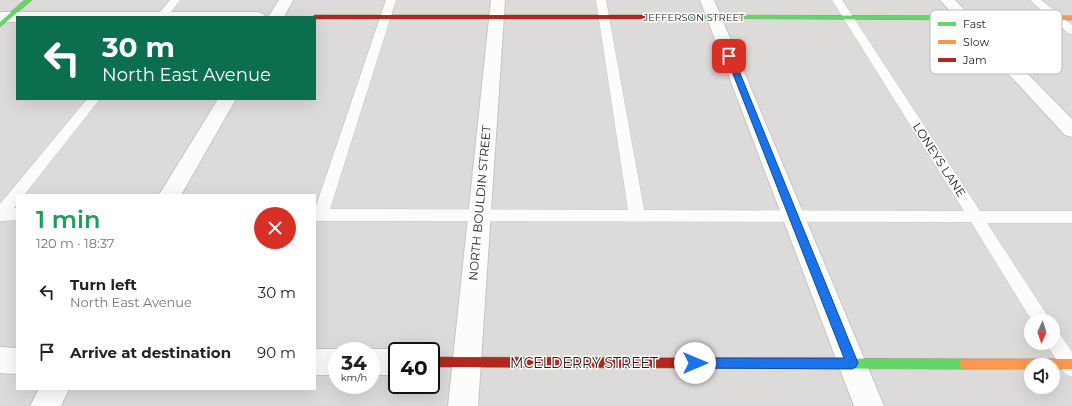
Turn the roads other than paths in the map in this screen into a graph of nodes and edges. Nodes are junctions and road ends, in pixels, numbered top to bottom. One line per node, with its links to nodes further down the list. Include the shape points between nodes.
1 (29, 0): 20 (street)
2 (175, 0): 13 (lane)
3 (286, 0): 14 (street)
4 (391, 0): 16 (lane)
5 (601, 0): 17 (lane)
6 (837, 0): 18 (lane, LONEYS LANE)
7 (947, 0): 11 (street)
8 (1035, 0): 12 (lane)
9 (497, 9): 16 (street, JEFFERSON STREET); 17 (street, JEFFERSON STREET); 34 (street, NORTH BOULDIN STREET)
10 (710, 9): 17 (street, JEFFERSON STREET); 18 (street, JEFFERSON STREET); 36 (street)
11 (956, 10)
12 (1047, 10)
13 (162, 16)
14 (277, 16)
15 (316, 17): 16 (street, JEFFERSON STREET)
16 (386, 17): 33 (lane)
17 (604, 17): 35 (lane)
18 (847, 18): 19 (street, JEFFERSON STREET); 37 (lane, LONEYS LANE)
19 (930, 18)
20 (3, 20): 21 (street)
21 (16, 20)
22 (1062, 23): 23 (lane)
23 (1072, 31)
24 (1018, 74): 27 (street)
25 (93, 100): 28 (lane)
26 (226, 100): 30 (street)
27 (1072, 131)
28 (16, 194)
29 (16, 194): 31 (lane)
30 (171, 194)
31 (0, 214): 32 (lane)
32 (16, 214)
33 (318, 215): 34 (lane)
34 (479, 216): 35 (lane); 46 (street, NORTH BOULDIN STREET)
35 (636, 216): 36 (lane)
36 (794, 217): 37 (lane); 47 (street)
37 (976, 217): 38 (lane); 39 (lane, LONEYS LANE)
38 (1072, 217)
39 (1038, 314)
40 (1060, 350): 48 (lane)
41 (0, 360): 42 (street)
42 (16, 361)
43 (316, 362): 44 (street)
44 (328, 362)
45 (440, 362): 46 (street, MCELDERRY STREET)
46 (466, 362): 47 (street, MCELDERRY STREET); 51 (street, NORTH BOULDIN STREET)
47 (852, 363): 48 (street, MCELDERRY STREET); 52 (street)
48 (1071, 366)
49 (54, 390): 50 (street)
50 (45, 406)
51 (463, 406)
52 (869, 406)

